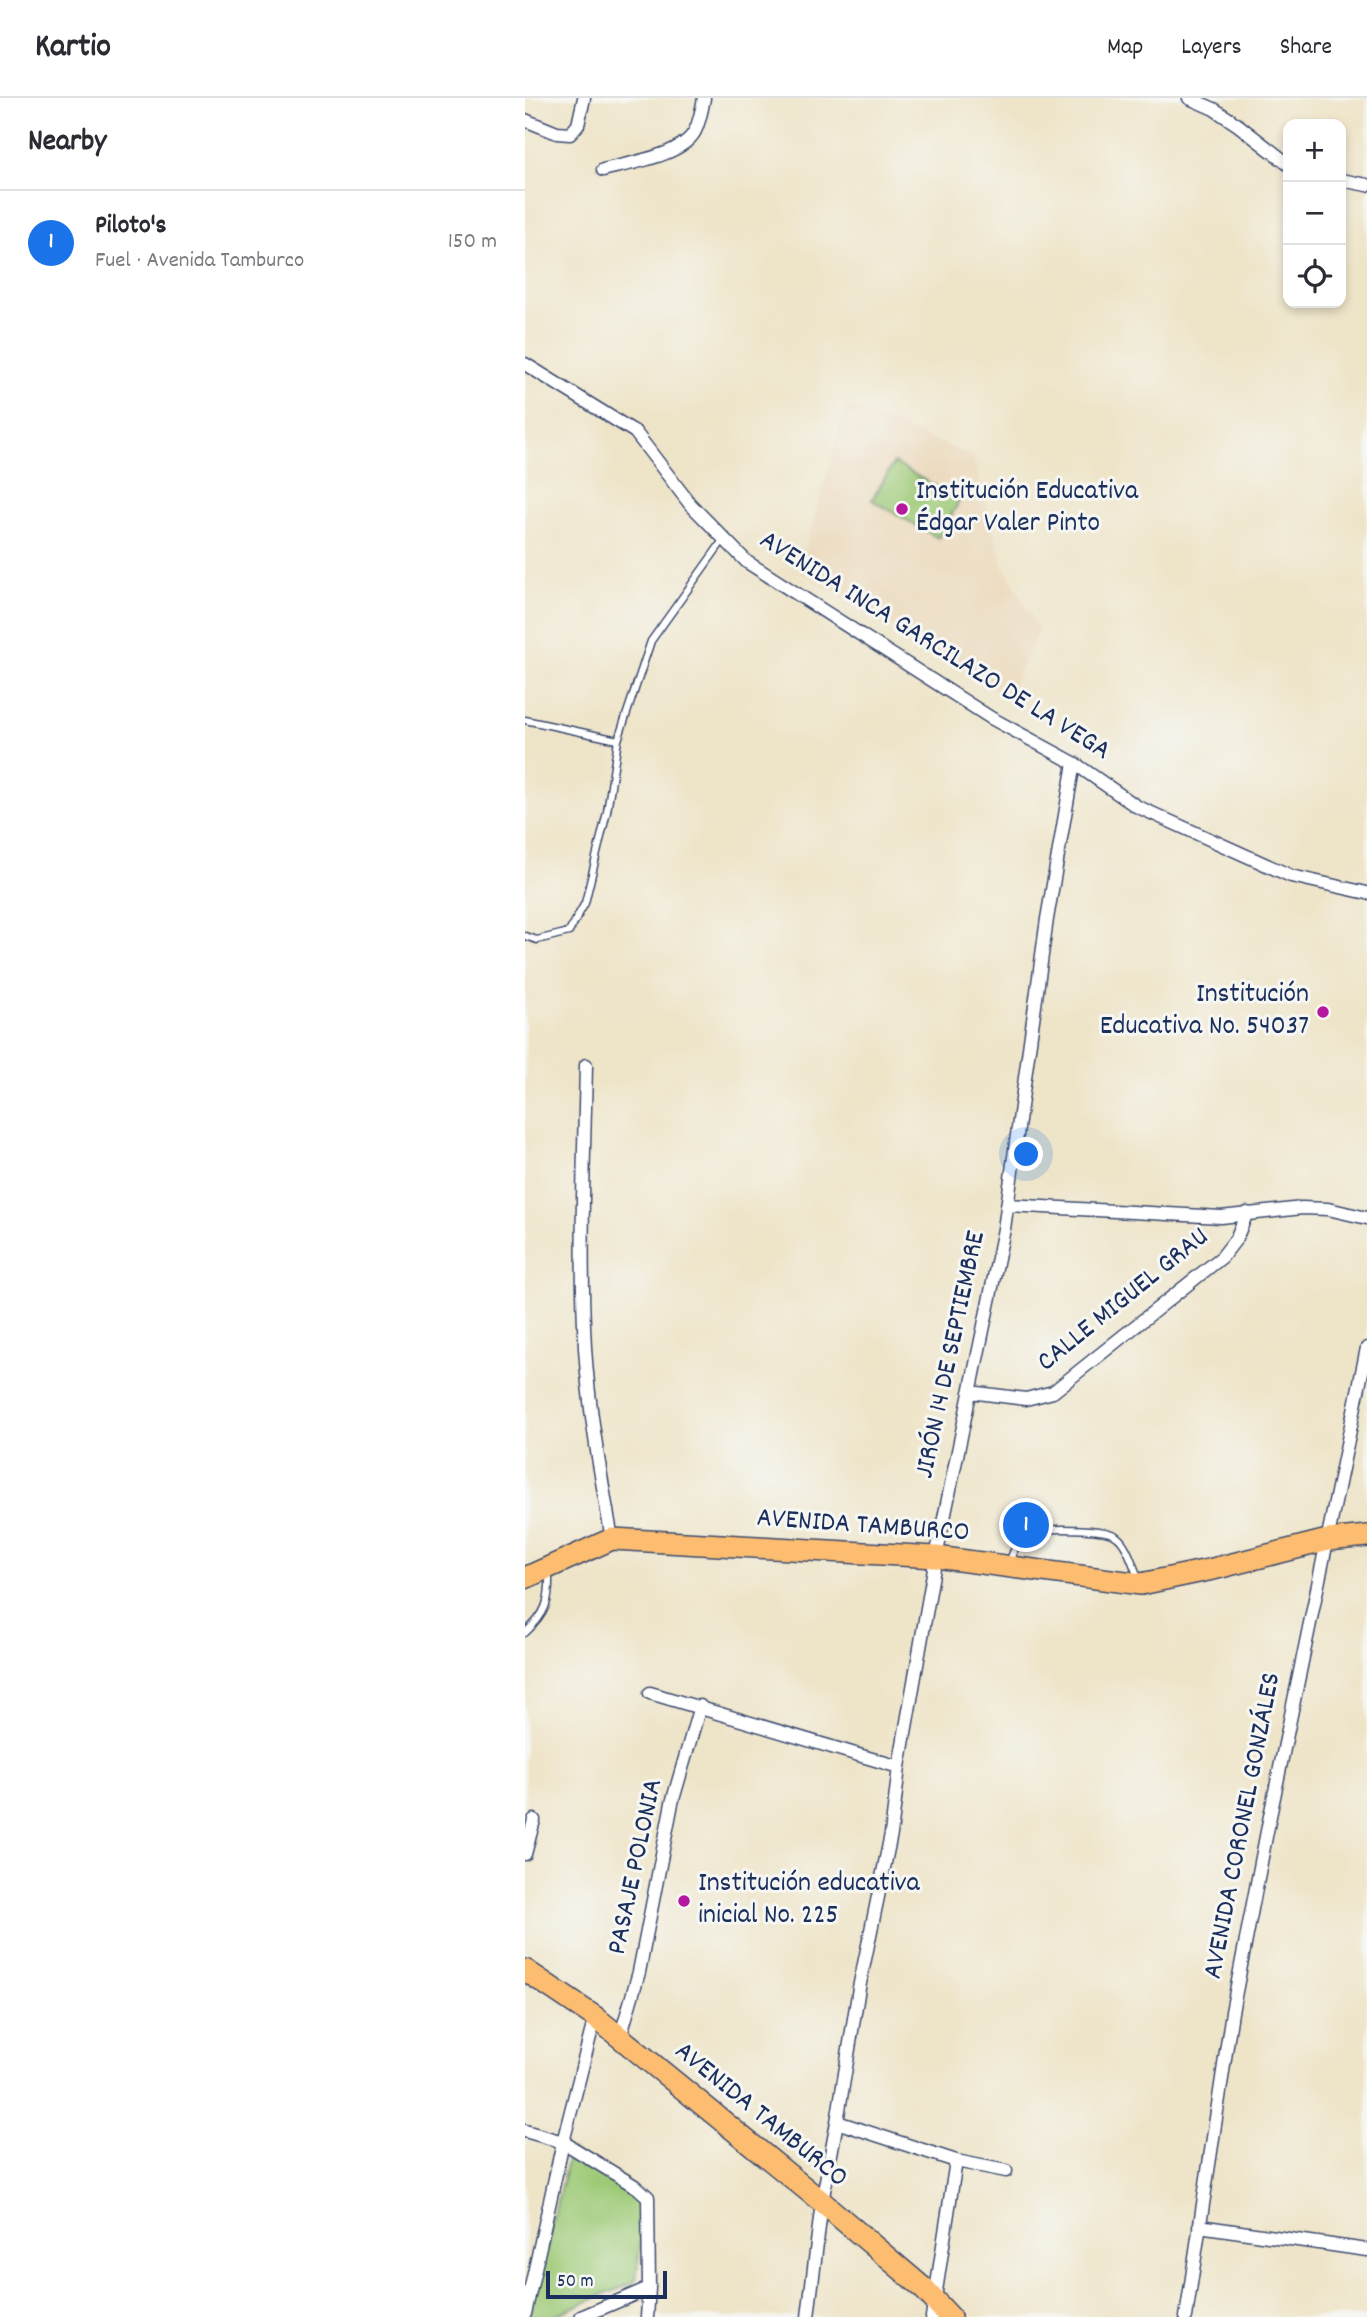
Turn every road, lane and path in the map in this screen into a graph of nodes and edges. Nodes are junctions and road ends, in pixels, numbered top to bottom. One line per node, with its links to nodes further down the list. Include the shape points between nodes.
1 (584, 98): 4 (street, via 578,125 570,134)
2 (705, 98): 6 (street, via 696,130 683,144)
3 (1189, 98): 5 (street, via 1214,109)
4 (525, 120)
5 (1283, 160)
6 (603, 170)
7 (1346, 181): 8 (street)
8 (1367, 185)
9 (525, 364): 10 (street, AVENIDA INCA GARCILAZO DE LA VEGA, via 635,432 690,504)
10 (724, 539): 12 (lane, via 652,641); 13 (street, AVENIDA INCA GARCILAZO DE LA VEGA, via 747,562 991,718)
11 (525, 720): 12 (lane)
12 (618, 740): 15 (lane, via 607,812 585,903 569,932 537,940)
13 (1074, 763): 14 (street, AVENIDA INCA GARCILAZO DE LA VEGA, via 1136,806 1291,876); 17 (street, JIRÓN 14 DE SEPTIEMBRE)
14 (1367, 893)
15 (525, 936)
16 (586, 1065): 23 (street, via 585,1352)
17 (1007, 1205): 18 (street, via 1175,1216); 21 (street, JIRÓN 14 DE SEPTIEMBRE)
18 (1247, 1213): 19 (street, via 1328,1209); 21 (street, CALLE MIGUEL GRAU, via 1222,1257 1053,1392 1026,1399)
19 (1367, 1218)
20 (1367, 1348): 24 (street, AVENIDA CORONEL GONZÁLES)
21 (970, 1392): 25 (street, JIRÓN 14 DE SEPTIEMBRE)
22 (1367, 1536): 24 (highway, AVENIDA TAMBURCO)
23 (612, 1539): 25 (highway, AVENIDA TAMBURCO); 26 (highway, AVENIDA TAMBURCO)
24 (1328, 1540): 29 (highway, AVENIDA TAMBURCO); 45 (street, AVENIDA CORONEL GONZÁLES, via 1232,2012)
25 (936, 1557): 27 (highway, AVENIDA TAMBURCO); 33 (street, JIRÓN 14 DE SEPTIEMBRE)
26 (549, 1567): 28 (highway, AVENIDA TAMBURCO); 30 (lane, via 550,1594 541,1618)
27 (1008, 1567): 29 (highway, AVENIDA TAMBURCO); 29 (lane, via 1017,1543 1030,1533 1104,1531 1117,1536 1126,1548)
28 (525, 1578)
29 (1141, 1584)
30 (525, 1633)
31 (650, 1693): 32 (street)
32 (700, 1706): 33 (street); 38 (street, PASAJE POLONIA, via 673,1803 639,1972)
33 (899, 1767): 39 (street, JIRÓN 14 DE SEPTIEMBRE, via 891,1834)
34 (534, 1820): 35 (street)
35 (525, 1854)
36 (525, 1970): 37 (highway, AVENIDA TAMBURCO)
37 (595, 2017): 38 (highway, AVENIDA TAMBURCO); 41 (street)
38 (620, 2038): 44 (highway, AVENIDA TAMBURCO)
39 (837, 2122): 42 (street); 44 (street, JIRÓN 14 DE SEPTIEMBRE)
40 (525, 2131): 41 (street)
41 (563, 2141): 47 (street, via 648,2197); 49 (street)
42 (956, 2161): 43 (street); 48 (street)
43 (1006, 2171)
44 (822, 2202): 48 (highway, AVENIDA TAMBURCO, via 922,2287); 52 (street, JIRÓN 14 DE SEPTIEMBRE)
45 (1199, 2226): 46 (street); 54 (street, AVENIDA CORONEL GONZÁLES)
46 (1367, 2250)
47 (649, 2288): 50 (street); 51 (street)
48 (933, 2309): 53 (highway, AVENIDA TAMBURCO)
49 (525, 2314)
50 (581, 2317)
51 (647, 2317)
52 (808, 2317)
53 (950, 2317)
54 (1186, 2317)

